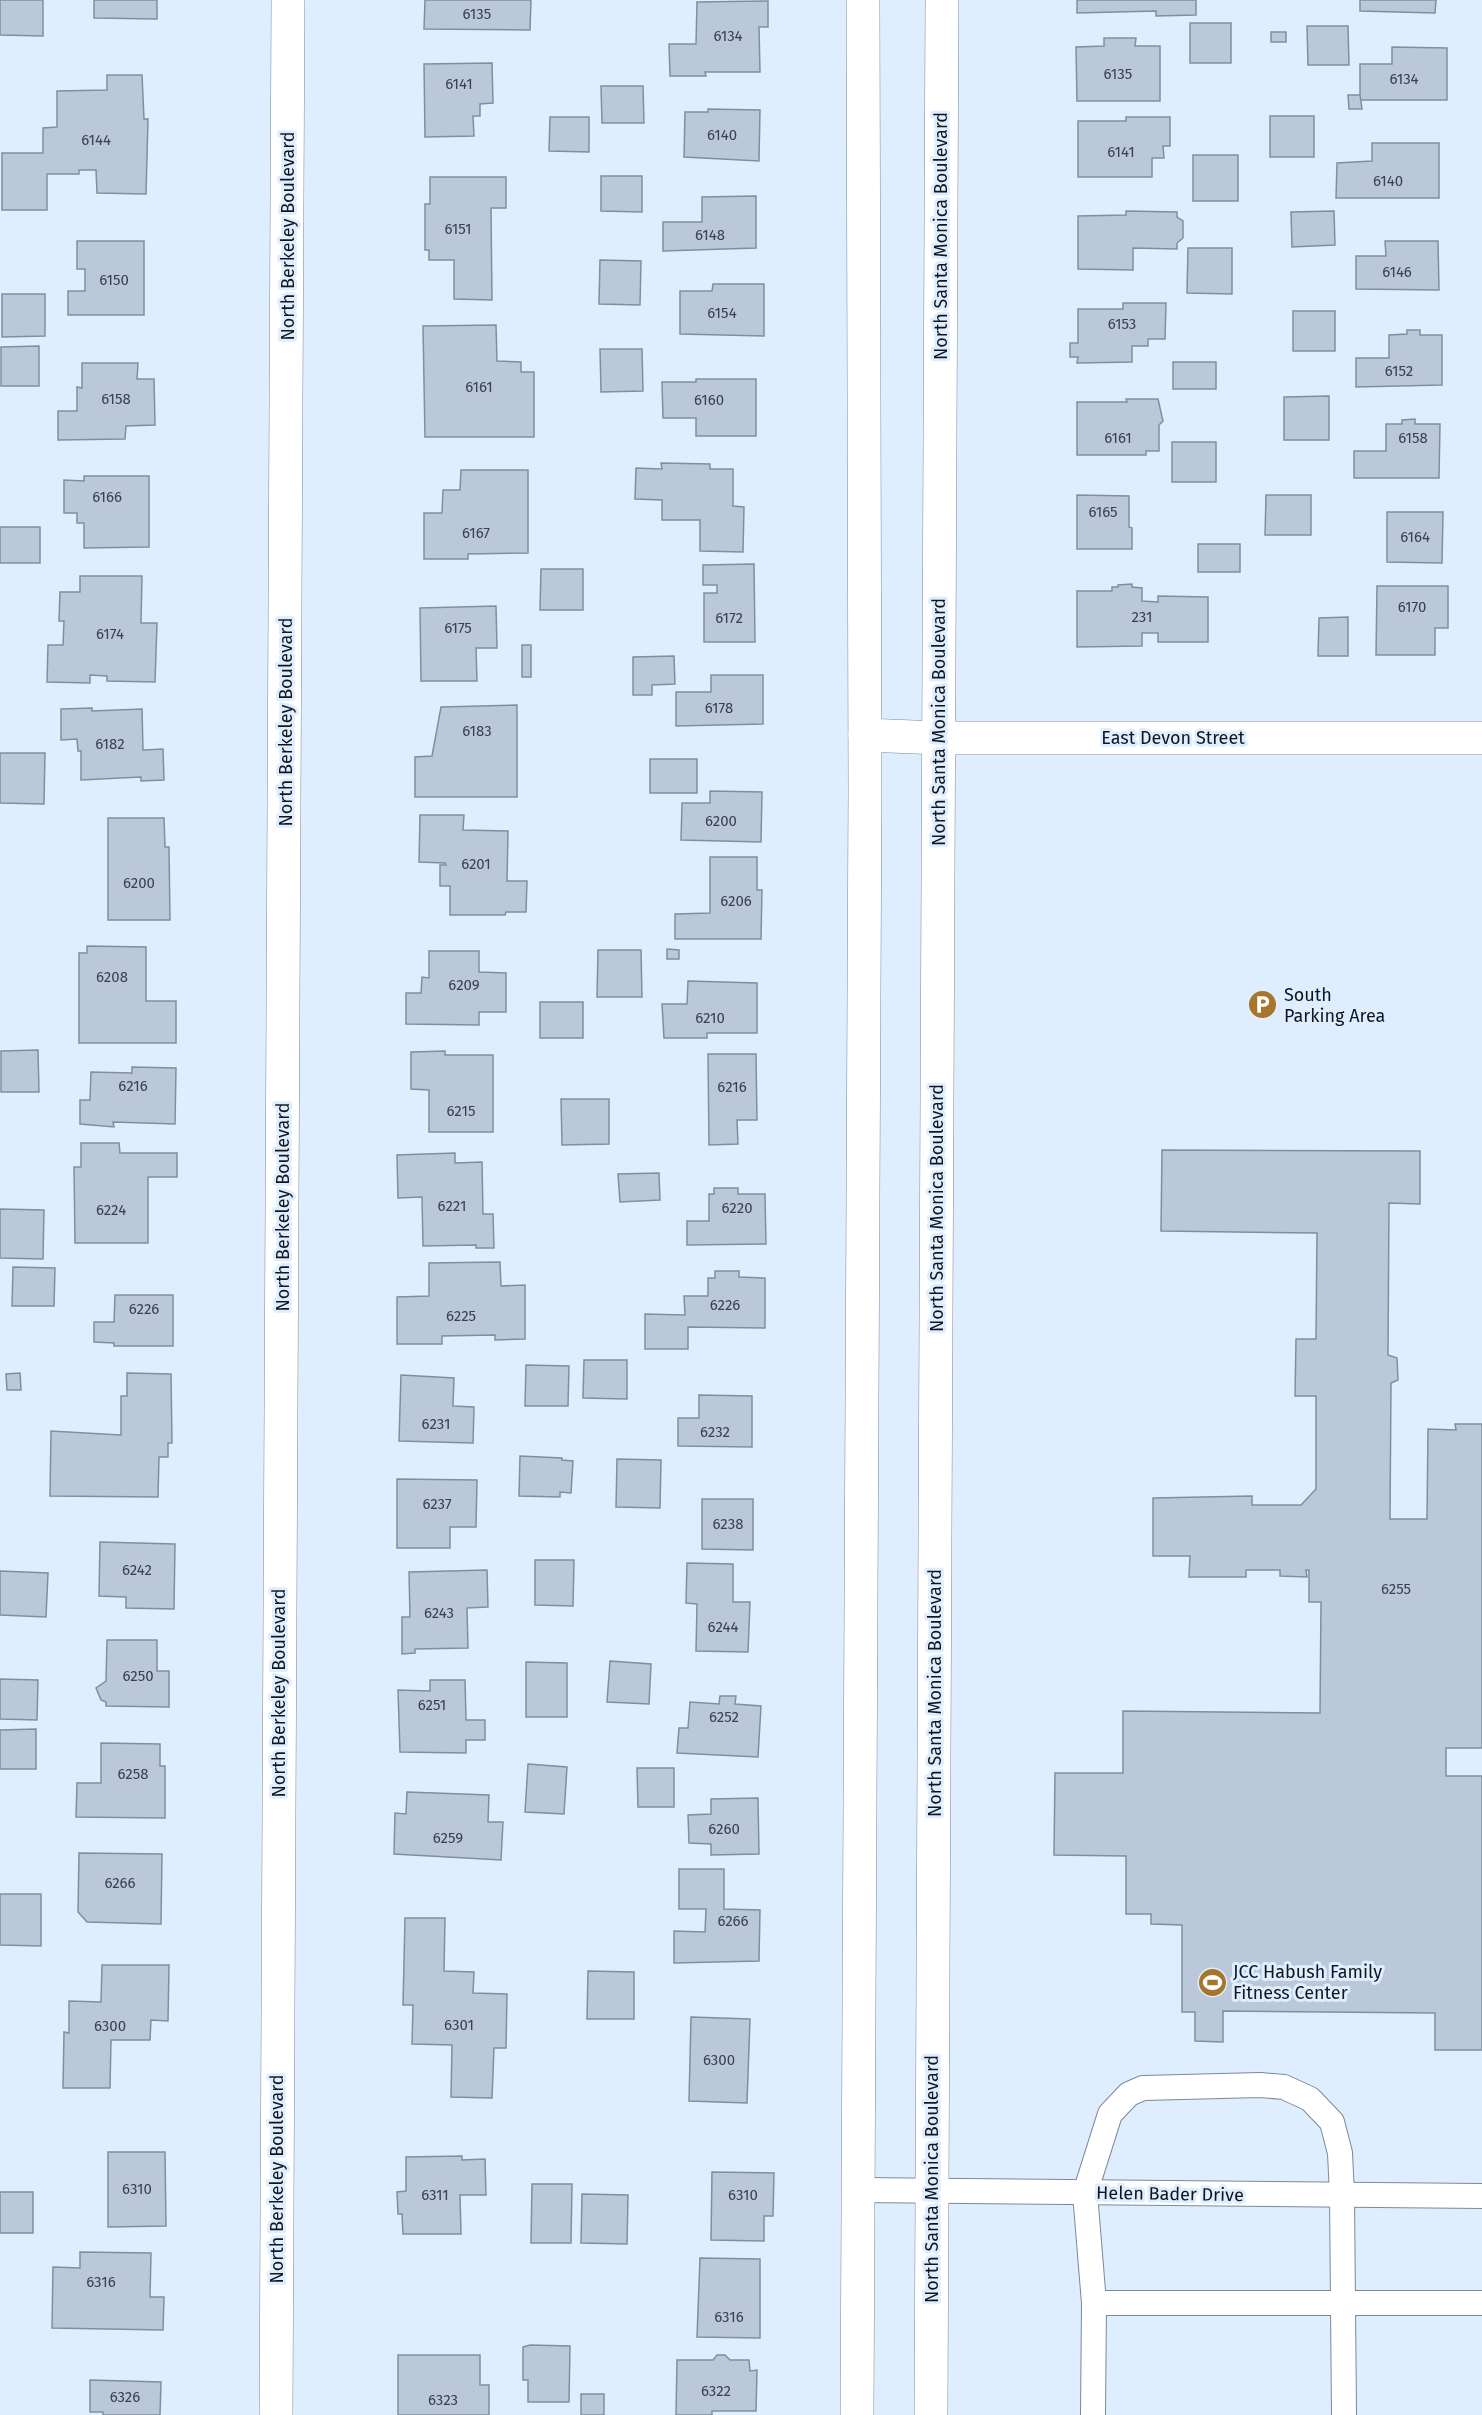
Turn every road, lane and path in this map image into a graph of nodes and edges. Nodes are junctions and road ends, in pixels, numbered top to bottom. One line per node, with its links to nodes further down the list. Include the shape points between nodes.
1 (288, 0): 15 (street, North Berkeley Boulevard)
2 (863, 0): 4 (street)
3 (942, 0): 5 (street, North Santa Monica Boulevard)
4 (865, 735): 5 (street, East Devon Street); 7 (street)
5 (939, 738): 6 (street, East Devon Street); 8 (street, North Santa Monica Boulevard)
6 (1482, 738)
7 (857, 2190): 8 (lane, Helen Bader Drive); 16 (street)
8 (932, 2192): 9 (lane, Helen Bader Drive); 17 (street, North Santa Monica Boulevard)
9 (1085, 2193): 10 (lane, Helen Bader Drive); 10 (lane, via 1110,2114 1129,2094 1163,2086 1260,2085 1299,2093 1332,2122 1340,2153); 12 (lane)
10 (1342, 2196): 11 (lane, Helen Bader Drive); 14 (lane)
11 (1482, 2196)
12 (1094, 2303): 14 (lane); 18 (lane)
13 (1482, 2303): 14 (lane)
14 (1343, 2304): 19 (lane)
15 (276, 2415)
16 (857, 2415)
17 (931, 2415)
18 (1093, 2415)
19 (1344, 2415)

